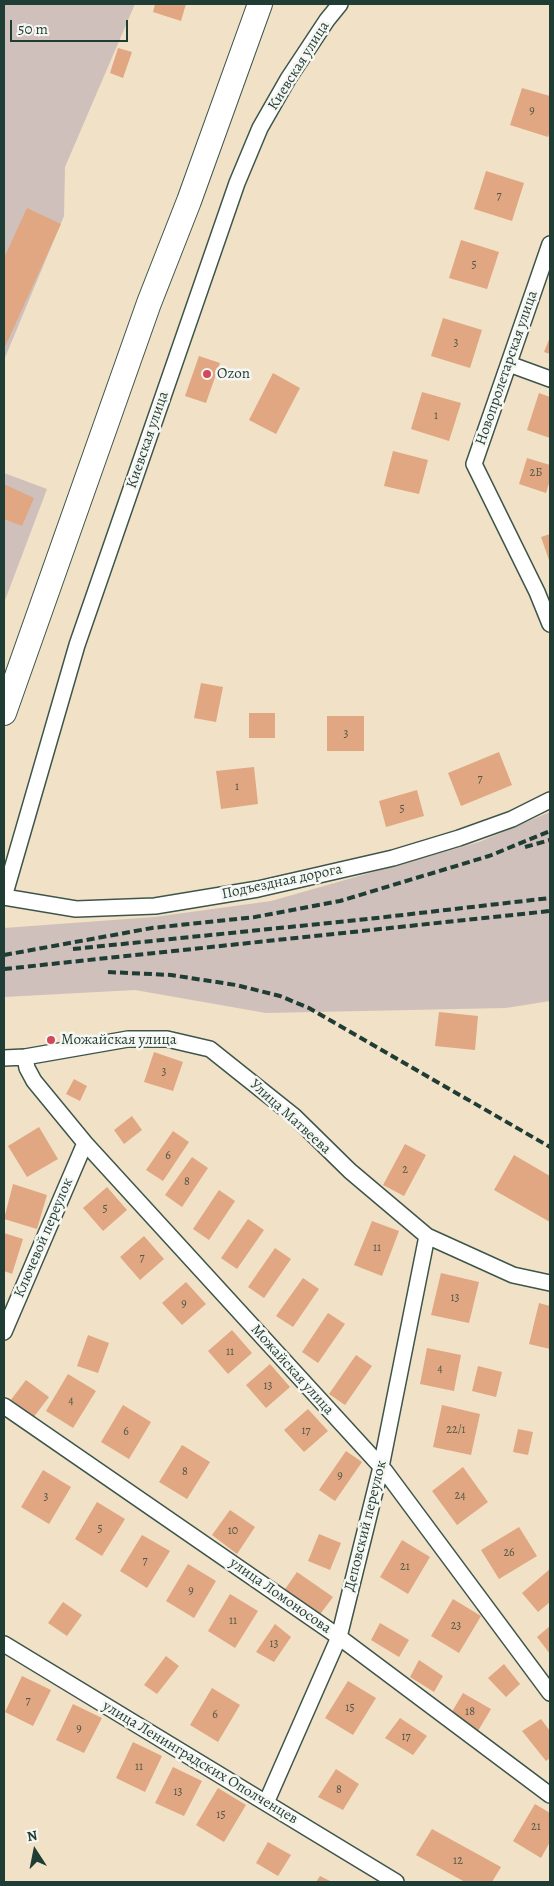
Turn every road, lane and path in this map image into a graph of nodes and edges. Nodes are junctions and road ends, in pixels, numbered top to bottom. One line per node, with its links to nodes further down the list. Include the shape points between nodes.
1 (260, 4): 7 (main road, via 149,303)
2 (340, 4): 9 (street, Киевская улица, via 260,128 237,183 77,645)
3 (550, 244): 4 (street, Новопролетарская улица)
4 (509, 364): 5 (street); 6 (street, Новопролетарская улица, via 474,464)
5 (550, 379)
6 (550, 624)
7 (4, 713)
8 (550, 800): 9 (street, Подъездная дорога, via 512,819 459,838 393,858 258,889 155,906 76,909)
9 (4, 897)
10 (25, 1057): 11 (street, Улица Матвеева); 12 (street, Можайская улица, via 34,1081); 13 (street, Улица Матвеева, via 128,1039 167,1040 210,1049 294,1116 350,1171)
11 (4, 1058)
12 (85, 1144): 15 (street, Ключевой переулок); 17 (street, Можайская улица)
13 (427, 1236): 14 (street, Улица Матвеева, via 513,1275); 17 (street, Деповский переулок)
14 (550, 1283)
15 (4, 1332)
16 (4, 1406): 18 (street, улица Ломоносова)
17 (381, 1467): 18 (street, Деповский переулок); 20 (street, Можайская улица)
18 (339, 1637): 21 (street, улица Ломоносова); 22 (street, Деповский переулок)
19 (4, 1644): 22 (street, улица Ленинградских Ополченцев)
20 (550, 1693)
21 (550, 1795)
22 (266, 1804): 23 (street, улица Ленинградских Ополченцев)
23 (396, 1882)

